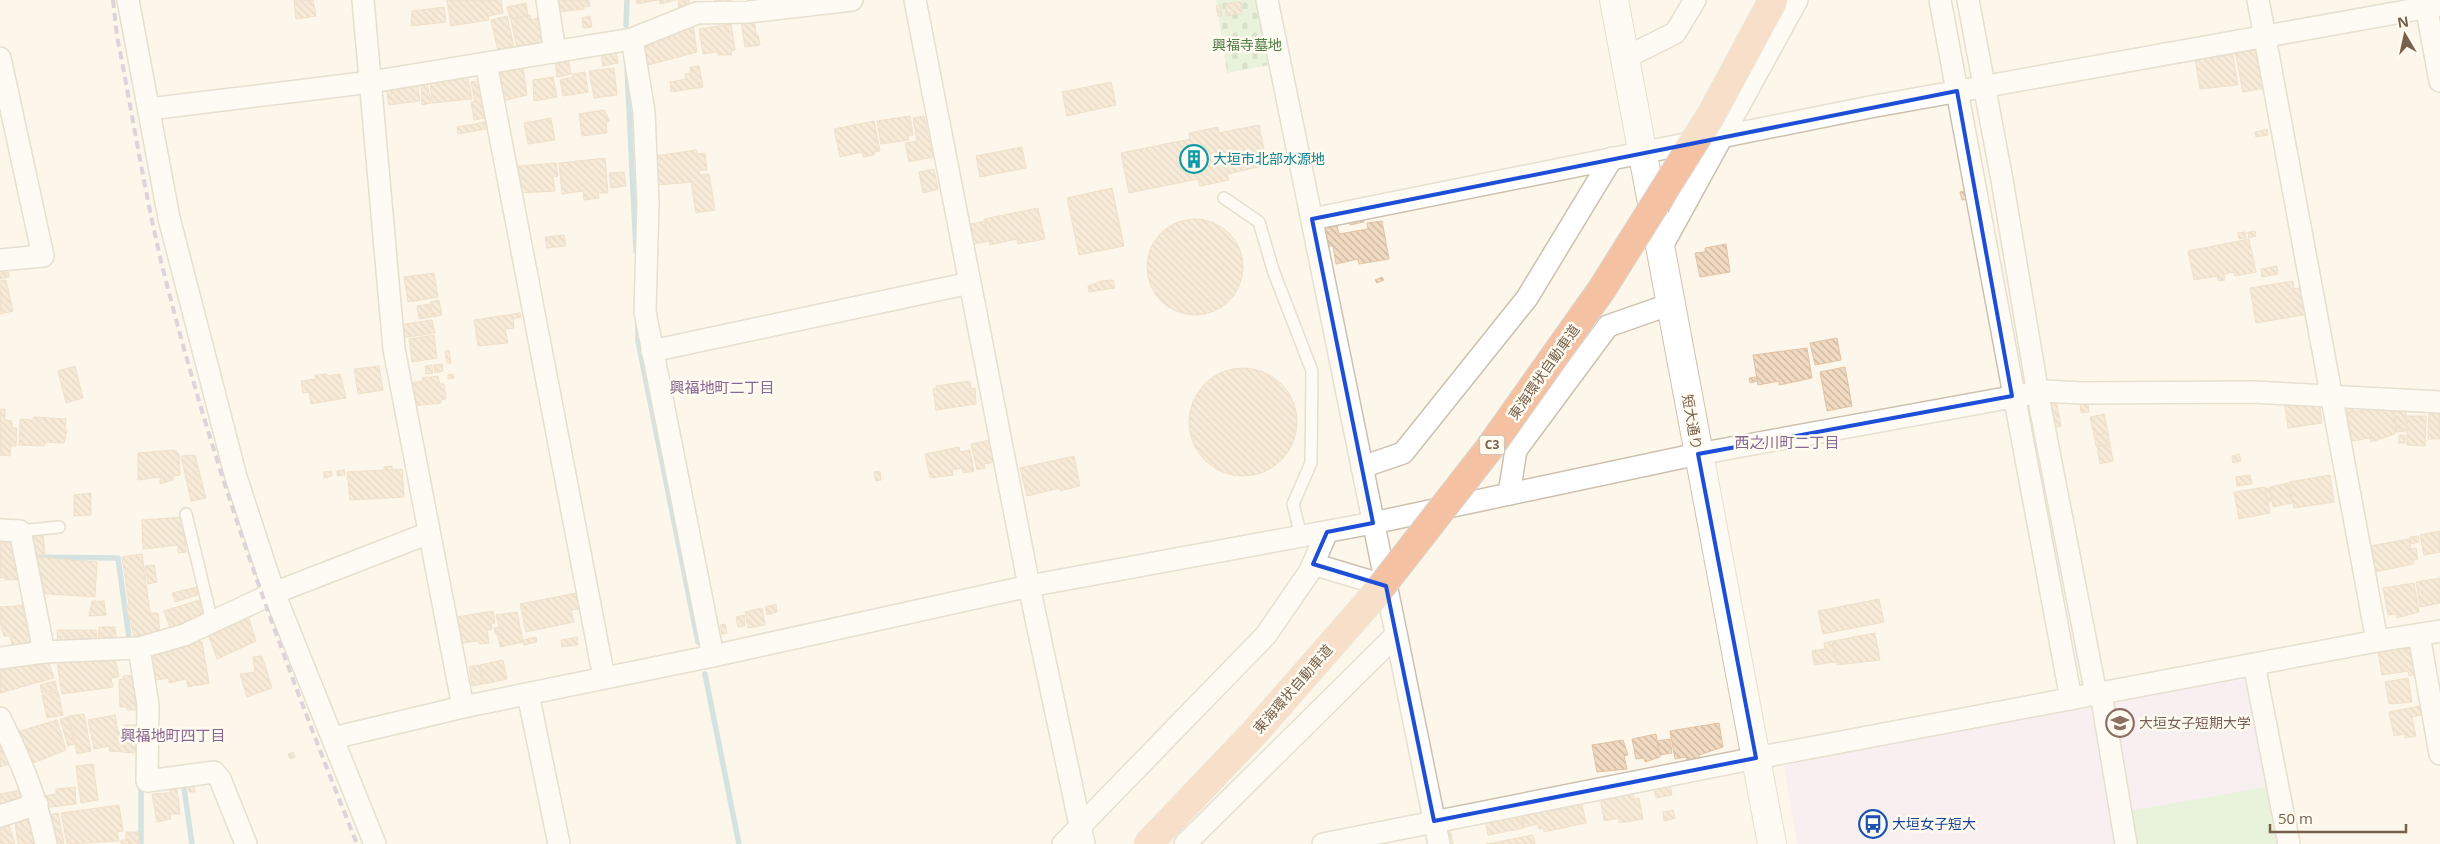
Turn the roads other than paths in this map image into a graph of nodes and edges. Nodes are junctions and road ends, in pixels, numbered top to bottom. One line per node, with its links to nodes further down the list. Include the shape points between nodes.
1 (128, 0): 25 (street)
2 (363, 0): 23 (street)
3 (547, 0): 18 (street)
4 (852, 0): 15 (street, via 748,12)
5 (915, 0): 33 (street)
6 (1267, 0): 30 (street)
7 (1614, 0): 20 (street, 短大通り)
8 (1695, 0): 20 (street, via 1676,33)
9 (1774, 0): 80 (highway, 東海環状自動車道 / C3, bridge, via 1711,115 1602,289 1488,450 1368,603 1255,732)
10 (1797, 0): 26 (street)
11 (1940, 0): 24 (street)
12 (1968, 0): 24 (street)
13 (2258, 0): 16 (street)
14 (2430, 4): 16 (street); 22 (street)
15 (696, 7): 17 (street)
16 (2264, 36): 24 (street); 37 (street)
17 (632, 39): 18 (street); 35 (street, via 644,112 648,204 645,312)
18 (555, 52): 21 (street)
19 (0, 58): 32 (street, via 43,256)
20 (1625, 58): 27 (street, 短大通り)
21 (486, 63): 23 (street); 63 (street)
22 (2440, 81)
23 (371, 82): 25 (street); 46 (street, via 394,349)
24 (1971, 89): 26 (street); 36 (street); 36 (street)
25 (149, 108): 52 (street, via 169,218 205,360 236,477)
26 (1722, 138): 27 (street); 31 (street)
27 (1643, 152): 28 (street); 31 (street, 短大通り)
28 (1612, 158): 30 (street); 40 (street, via 1527,298 1403,453)
29 (1224, 198): 48 (lane, via 1259,222 1273,270 1312,372 1311,463 1292,504)
30 (1312, 219): 40 (street)
31 (1661, 248): 34 (street, 短大通り)
32 (0, 260)
33 (970, 283): 35 (street); 50 (street)
34 (1671, 304): 39 (street, 短大通り); 41 (street, via 1608,326 1516,450)
35 (652, 351): 60 (street)
36 (2026, 394): 37 (street, via 2253,392); 39 (street); 65 (street)
37 (2330, 395): 38 (street); 57 (street)
38 (2440, 402)
39 (1698, 454): 41 (street); 70 (street, 短大通り)
40 (1362, 467): 43 (street)
41 (1509, 494): 43 (street)
42 (186, 514): 53 (lane)
43 (1373, 523): 47 (street); 51 (street)
44 (59, 527): 45 (lane)
45 (10, 531): 59 (street)
46 (429, 532): 52 (street); 66 (street)
47 (1326, 532): 48 (street); 49 (street)
48 (1301, 536): 50 (street)
49 (1313, 564): 51 (street); 74 (street, via 1266,635)
50 (1029, 586): 60 (street); 74 (street)
51 (1386, 586): 55 (street)
52 (274, 593): 53 (street); 68 (street)
53 (212, 622): 58 (street, via 184,635)
54 (2440, 631): 56 (street)
55 (1396, 634): 73 (street); 81 (street)
56 (2419, 635): 57 (street); 69 (street)
57 (2377, 641): 62 (street)
58 (139, 648): 59 (street); 76 (street, via 148,705 147,781 214,772 220,779)
59 (44, 652): 61 (street)
60 (713, 656): 63 (street)
61 (0, 658)
62 (2254, 664): 65 (street); 86 (street)
63 (604, 678): 64 (street)
64 (528, 694): 66 (street); 78 (street)
65 (2087, 695): 70 (street); 85 (street)
66 (463, 707): 68 (street)
67 (0, 718): 71 (street)
68 (333, 738): 77 (street)
69 (2440, 754)
70 (1756, 758): 73 (street); 84 (street, 短大通り)
71 (37, 804): 72 (street); 75 (street)
72 (0, 816)
73 (1434, 821): 82 (street); 83 (street)
74 (1082, 836): 79 (street)
75 (46, 844)
76 (246, 844)
77 (375, 844)
78 (560, 844)
79 (1063, 844)
80 (1148, 844)
81 (1185, 844)
82 (1323, 844)
83 (1439, 844)
84 (1772, 844)
85 (2126, 844)
86 (2289, 844)

